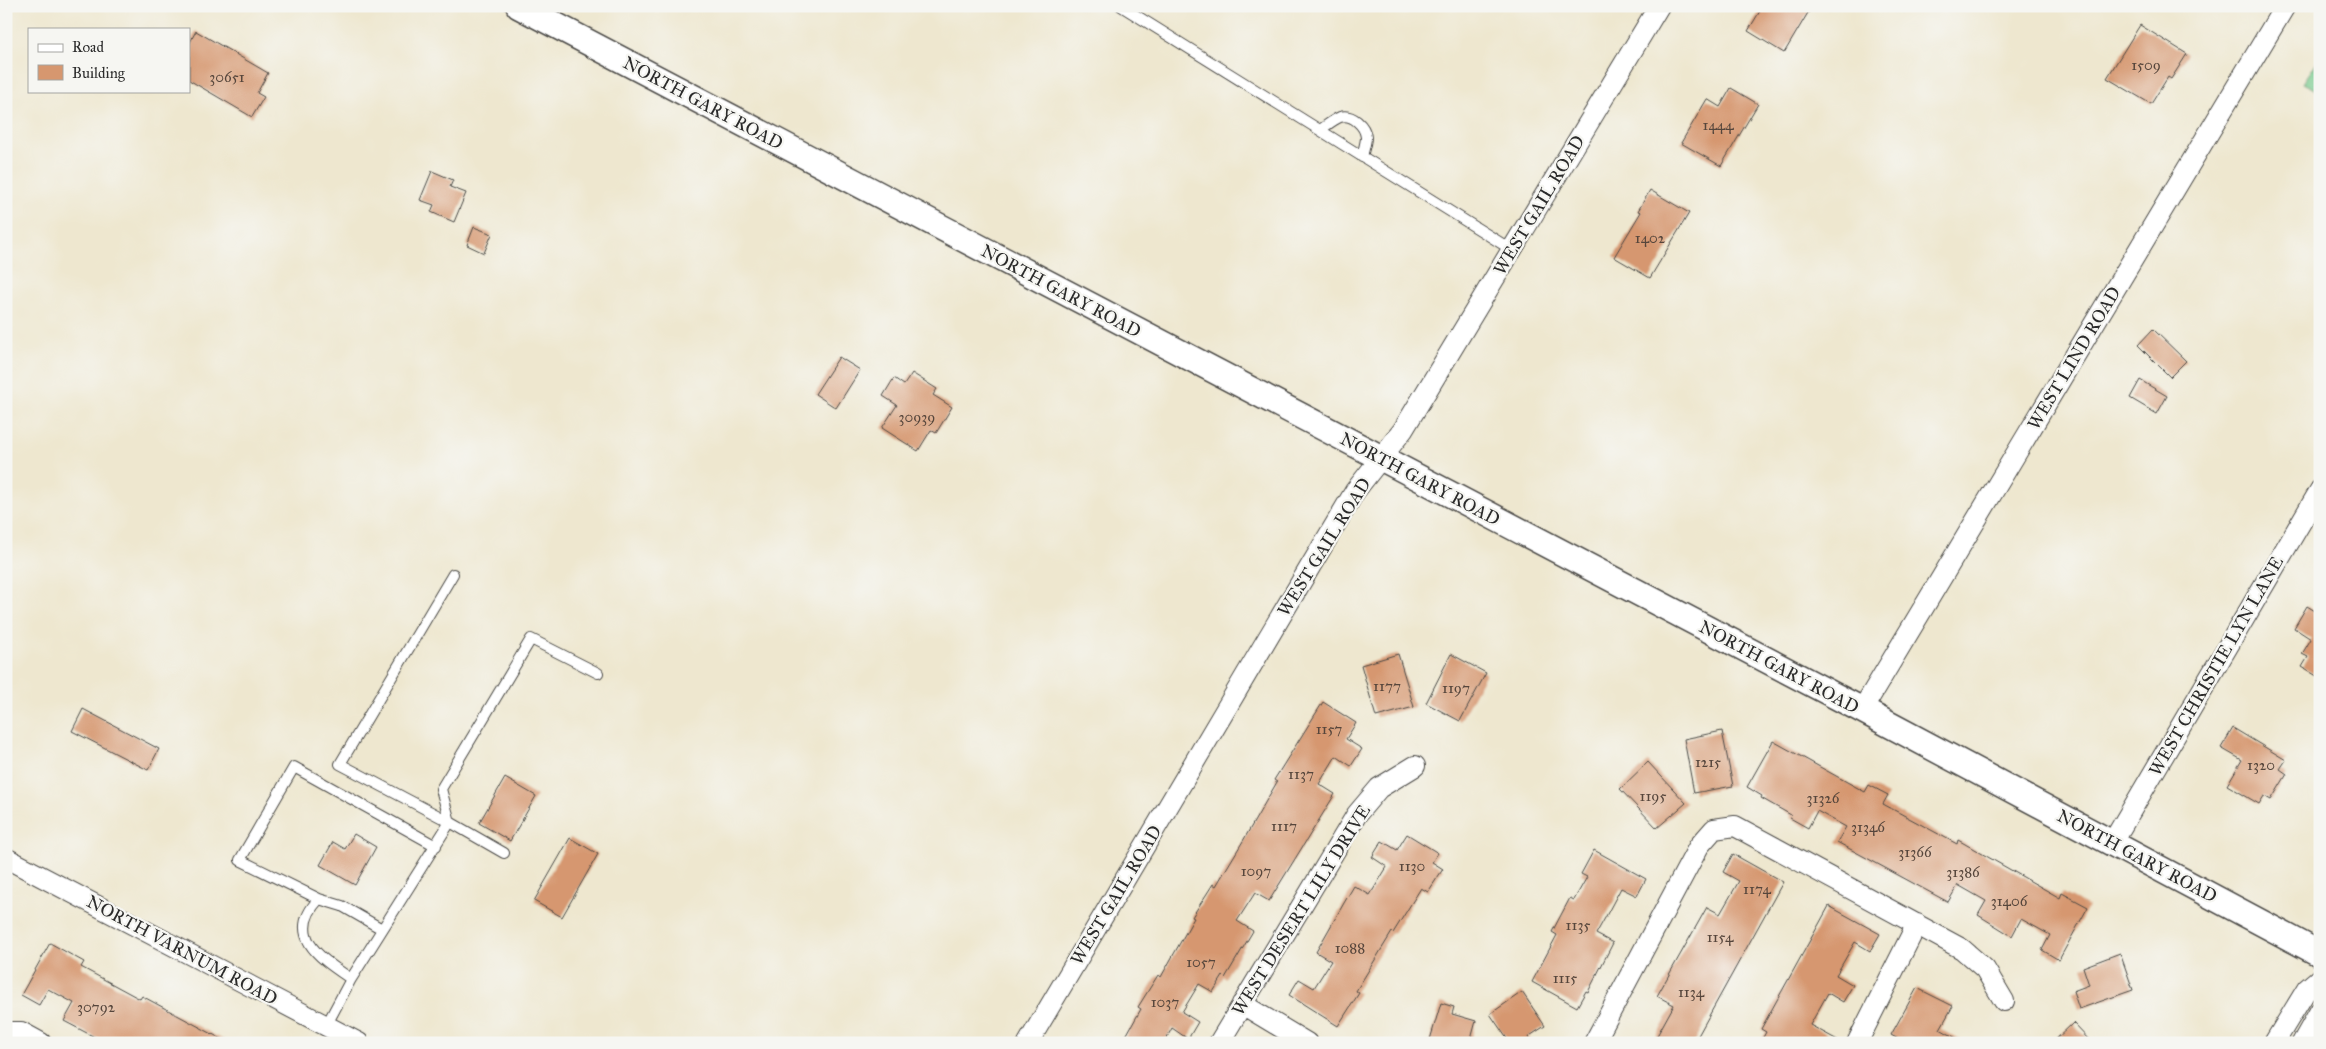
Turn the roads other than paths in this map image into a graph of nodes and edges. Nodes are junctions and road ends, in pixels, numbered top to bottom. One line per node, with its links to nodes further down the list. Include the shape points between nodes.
1 (519, 6): 8 (street, NORTH GARY ROAD)
2 (1121, 6): 5 (lane)
3 (1659, 6): 7 (street, WEST GAIL ROAD)
4 (2285, 6): 12 (street, WEST LIND ROAD)
5 (1320, 130): 6 (lane); 6 (lane, via 1339,118 1354,119 1366,136)
6 (1362, 157): 7 (lane)
7 (1512, 250): 8 (street, WEST GAIL ROAD, via 1404,430)
8 (1381, 459): 12 (street, NORTH GARY ROAD); 34 (street, WEST GAIL ROAD, via 1355,491)
9 (2320, 490): 15 (street, WEST CHRISTIE LYN LANE)
10 (453, 574): 14 (lane, via 340,764)
11 (598, 672): 14 (lane, via 531,639 441,789)
12 (1862, 710): 15 (street, NORTH GARY ROAD)
13 (1415, 766): 26 (street, WEST DESERT LILY DRIVE, via 1379,788 1357,814)
14 (450, 822): 16 (lane); 17 (lane)
15 (2112, 843): 22 (street, NORTH GARY ROAD)
16 (436, 846): 19 (lane, via 294,767 240,860); 21 (lane)
17 (504, 853)
18 (6, 858): 28 (street, NORTH VARNUM ROAD)
19 (319, 899): 21 (lane, via 342,906); 24 (lane, via 310,908 305,925 308,940 318,956)
20 (1917, 924): 25 (street, via 1962,949 1986,969); 37 (street, via 1735,826 1714,829 1699,846); 38 (street)
21 (382, 929): 24 (lane)
22 (2320, 954)
23 (2320, 978): 30 (street, via 2307,989)
24 (351, 979): 28 (lane)
25 (2004, 1001)
26 (1242, 1004): 35 (street, WEST DESERT LILY DRIVE); 36 (street)
27 (2320, 1011): 31 (street)
28 (326, 1026): 33 (street, NORTH VARNUM ROAD)
29 (6, 1032): 32 (street, via 21,1032)
30 (2278, 1036): 31 (street)
31 (2302, 1042)
32 (41, 1043)
33 (359, 1043)
34 (1028, 1043)
35 (1219, 1043)
36 (1307, 1043)
37 (1594, 1043)
38 (1857, 1043)

